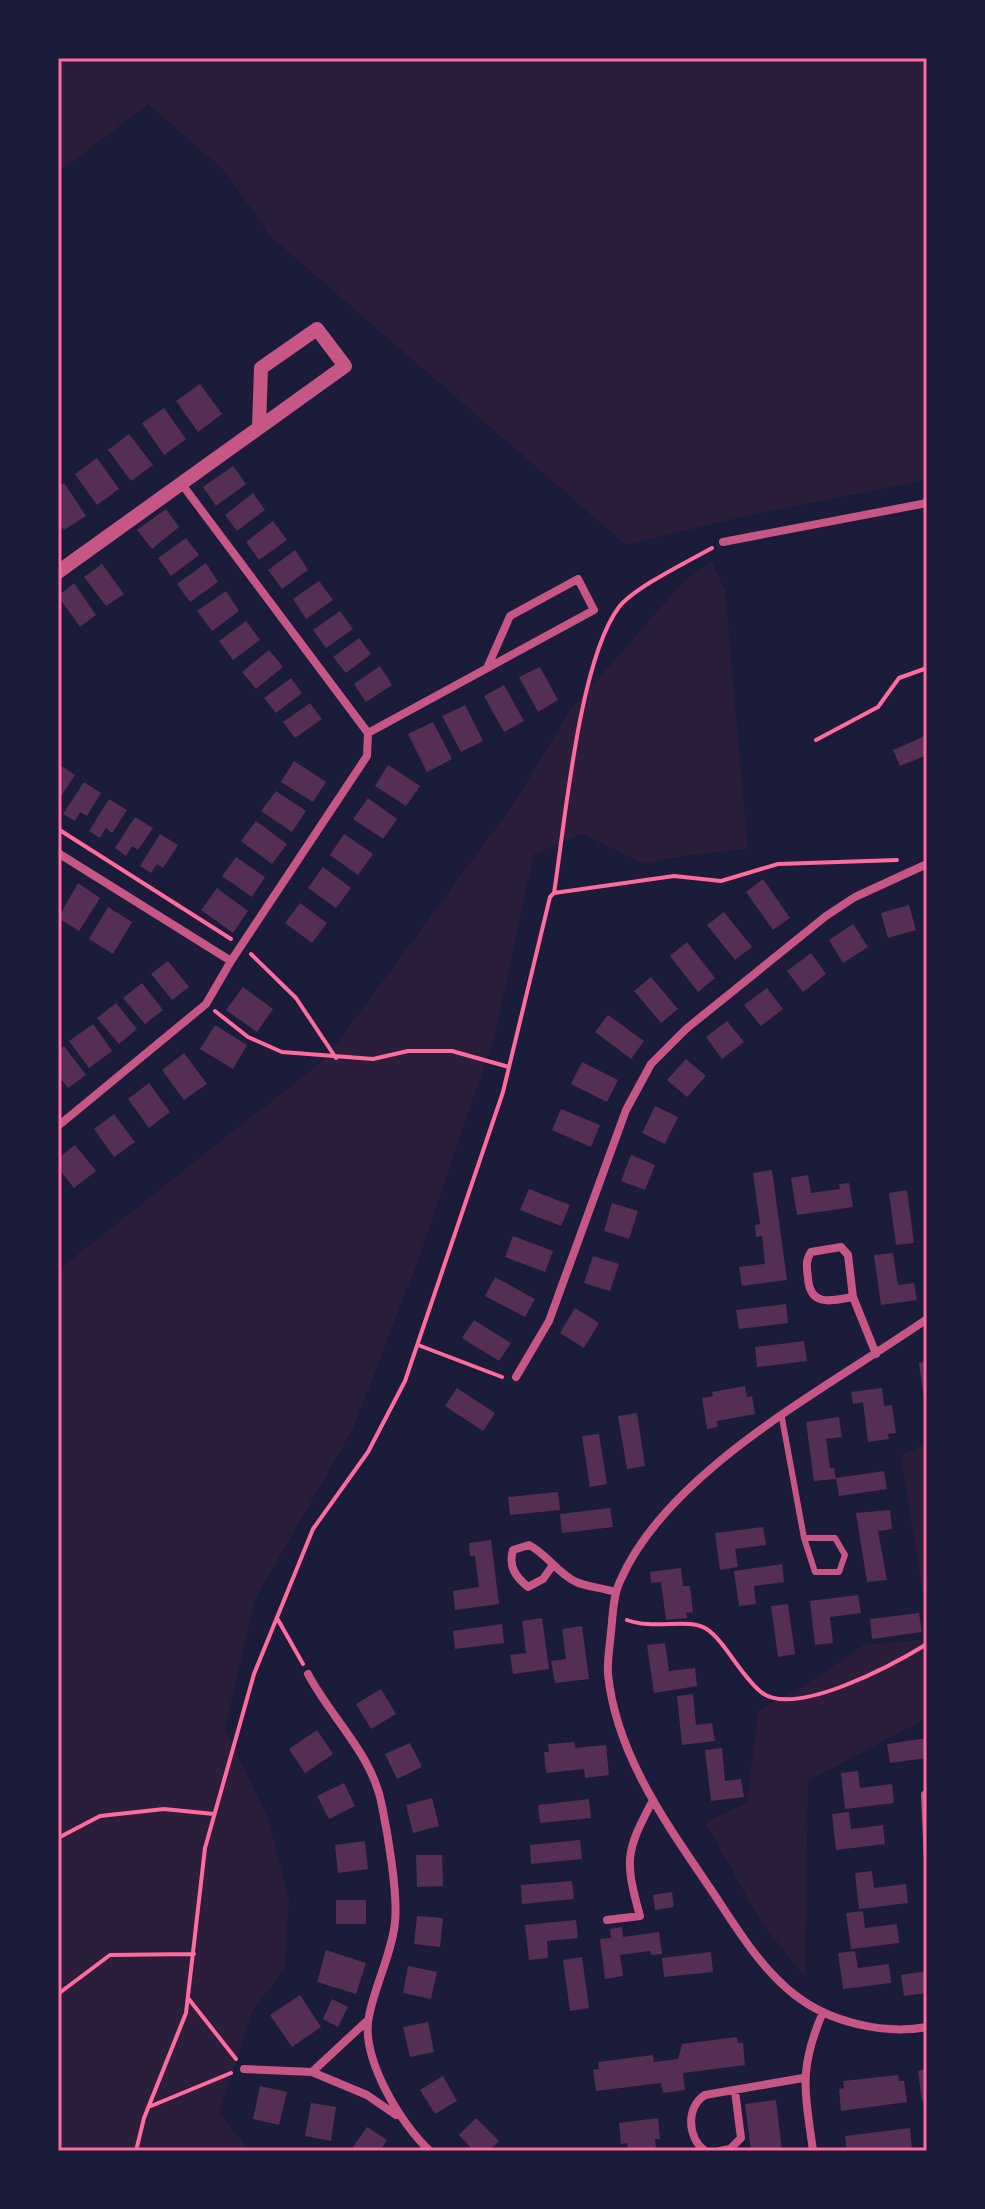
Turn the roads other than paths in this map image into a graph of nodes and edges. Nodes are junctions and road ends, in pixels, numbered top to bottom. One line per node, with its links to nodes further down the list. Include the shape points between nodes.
1 (259, 427): 1 (street, via 261,368 317,329 345,366); 2 (street)
2 (181, 483): 5 (street); 7 (street)
3 (927, 503): 4 (street)
4 (723, 542)
5 (58, 572)
6 (487, 668): 6 (street, via 510,616 578,579 594,610); 7 (street)
7 (368, 733): 10 (street, via 367,756)
8 (58, 853): 10 (street)
9 (927, 864): 15 (street, via 826,916 686,1029 651,1064 626,1110 549,1321)
10 (231, 961): 11 (street, via 210,1007)
11 (58, 1126)
12 (853, 1297): 12 (street, via 848,1255 841,1247 811,1252 808,1282 816,1299); 14 (street)
13 (927, 1319): 14 (street)
14 (876, 1354): 16 (street)
15 (516, 1377)
16 (782, 1418): 17 (lane); 19 (street, via 723,1459 666,1509 641,1541)
17 (804, 1538): 17 (lane, via 815,1572 839,1572 845,1555 835,1538)
18 (553, 1565): 18 (street, via 545,1553 529,1545 513,1550 510,1560 516,1577 528,1587); 19 (street, via 575,1581)
19 (615, 1592): 22 (street, via 608,1673 628,1750)
20 (308, 1674): 27 (street, via 362,1754 382,1803 395,1922)
21 (927, 1792): 23 (lane)
22 (653, 1800): 25 (street, via 630,1843 631,1882 640,1916); 26 (street, via 775,1977)
23 (925, 1831): 24 (lane)
24 (927, 1861)
25 (607, 1920)
26 (823, 2012): 28 (street, via 886,2028); 31 (street, via 807,2049)
27 (368, 2020): 30 (street); 33 (street, via 378,2068)
28 (927, 2027)
29 (244, 2069): 30 (street)
30 (312, 2072): 33 (street, via 367,2095)
31 (803, 2078): 32 (street); 37 (street)
32 (735, 2091): 35 (street, via 696,2101 690,2114 697,2144); 36 (street, via 741,2138)
33 (398, 2116): 34 (street)
34 (430, 2151)
35 (705, 2151)
36 (720, 2151)
37 (813, 2151)

